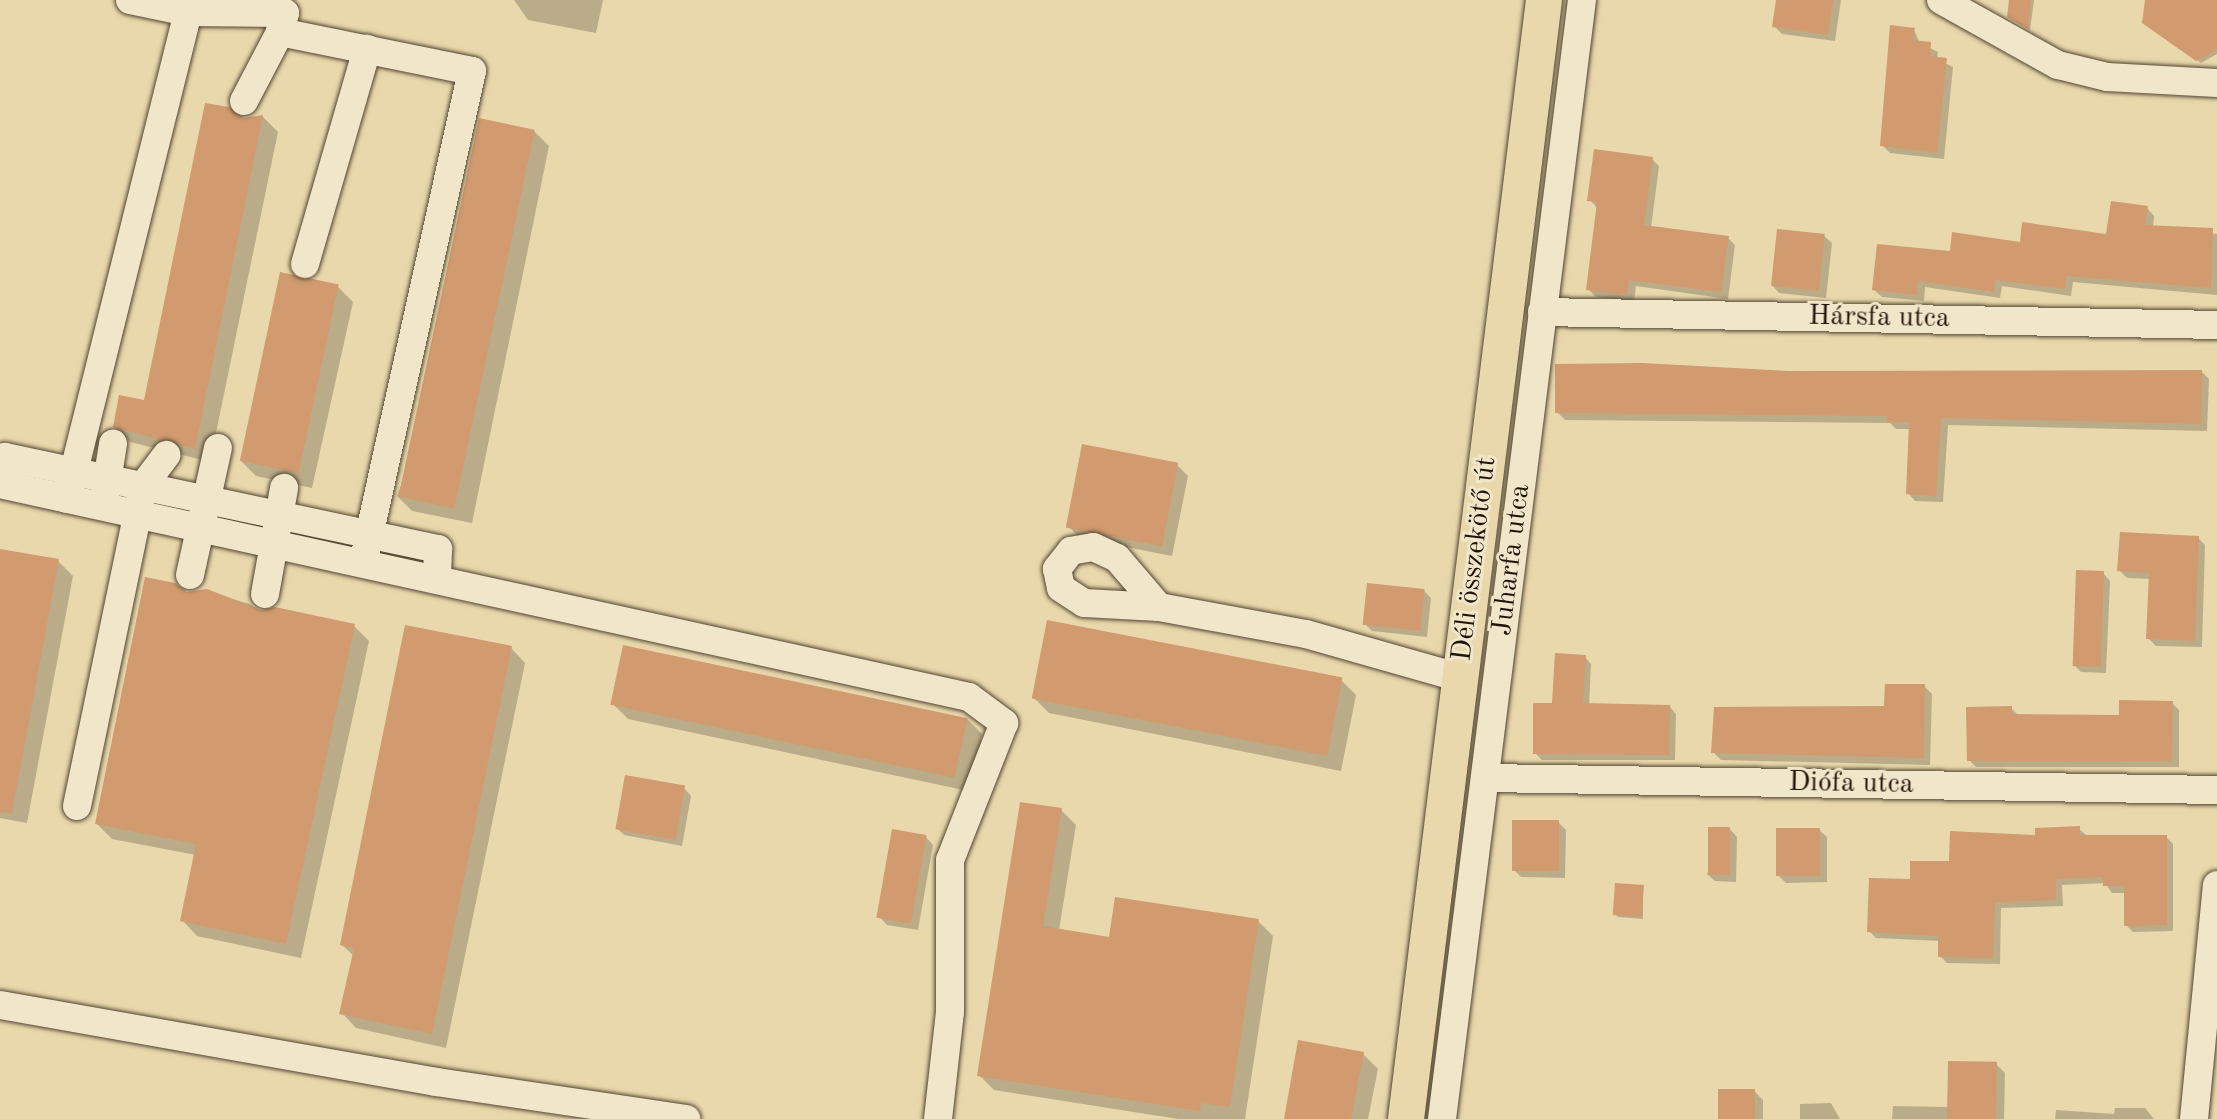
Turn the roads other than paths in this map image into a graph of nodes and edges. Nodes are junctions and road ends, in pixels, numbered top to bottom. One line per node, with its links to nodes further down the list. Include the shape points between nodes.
1 (131, 0): 5 (street)
2 (1544, 0): 34 (main road, Déli összekötő út)
3 (1582, 0): 11 (street, Juharfa utca)
4 (1941, 0): 8 (street, via 2058,65 2123,79)
5 (188, 12): 6 (street, via 285,13); 16 (street)
6 (280, 32): 7 (street); 9 (street)
7 (367, 49): 10 (street); 27 (street, via 472,71)
8 (2217, 83)
9 (244, 101)
10 (305, 264)
11 (1542, 312): 12 (street, Hársfa utca); 35 (street, Juharfa utca)
12 (2217, 325)
13 (113, 444): 18 (street)
14 (218, 448): 22 (street)
15 (166, 455): 20 (street)
16 (70, 471): 17 (street, via 5,457); 18 (street); 21 (street)
17 (0, 472)
18 (106, 478): 20 (street); 24 (street)
19 (0, 484): 21 (street)
20 (143, 486): 22 (street); 25 (street)
21 (67, 499): 24 (street)
22 (205, 499): 23 (street); 26 (street)
23 (282, 501): 27 (street); 28 (street)
24 (104, 507): 25 (street)
25 (138, 514): 26 (street); 37 (street)
26 (203, 528): 28 (street); 30 (street)
27 (366, 535): 29 (street); 31 (street, via 438,549)
28 (278, 544): 29 (street); 32 (street)
29 (363, 563): 31 (street)
30 (190, 575)
31 (437, 579): 41 (street, via 951,690 1004,723 950,860 950,1012)
32 (265, 594)
33 (1159, 607): 34 (street, via 1306,634)
34 (1460, 678): 42 (main road, Déli összekötő út)
35 (1486, 778): 36 (street, Diófa utca); 43 (street, Juharfa utca)
36 (2217, 790)
37 (77, 806)
38 (2217, 885): 44 (street)
39 (0, 1005): 40 (street, via 436,1082)
40 (686, 1119)
41 (938, 1119)
42 (1406, 1119)
43 (1442, 1119)
44 (2194, 1119)

